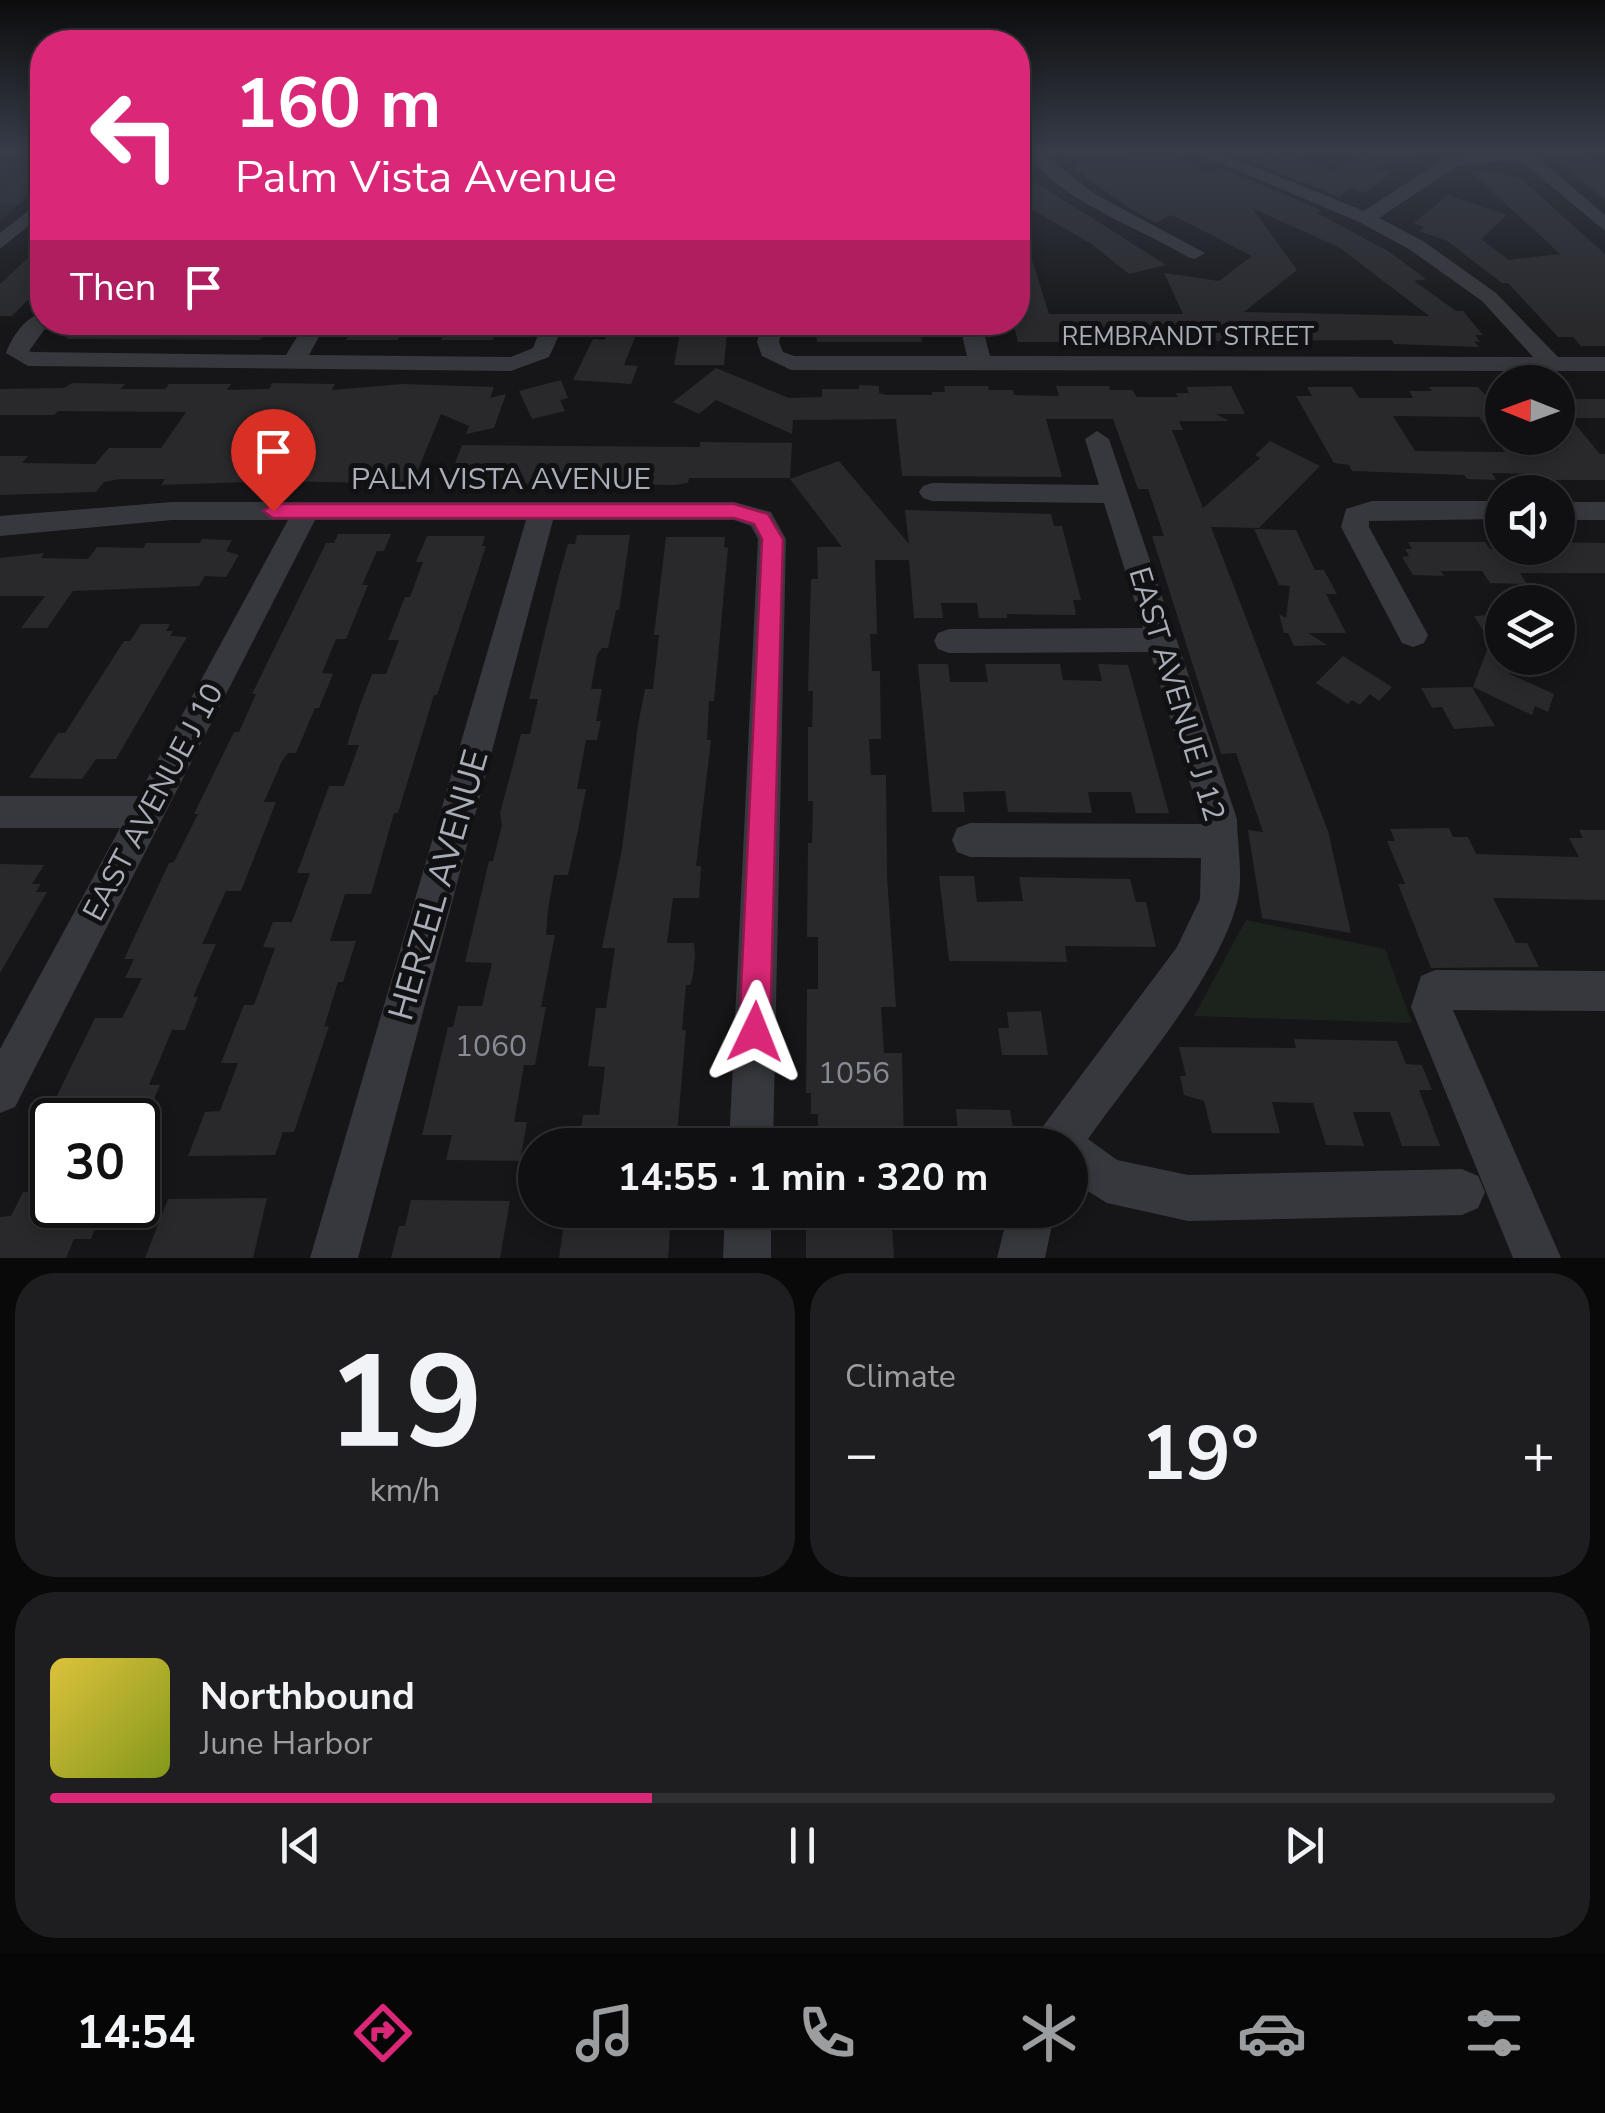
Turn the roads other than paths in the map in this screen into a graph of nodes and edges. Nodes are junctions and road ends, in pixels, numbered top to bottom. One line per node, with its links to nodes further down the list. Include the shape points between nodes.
1 (1114, 210): 7 (street)
2 (1345, 210): 5 (street)
3 (1378, 210): 5 (street)
4 (30, 217): 6 (street)
5 (1366, 218): 15 (street, via 1460,273)
6 (0, 243)
7 (1196, 253)
8 (30, 332): 13 (street, via 18,353 28,359)
9 (309, 335): 13 (street)
10 (550, 335): 13 (street, via 546,350 511,364)
11 (770, 335): 14 (street, REMBRANDT STREET, via 772,356 790,363)
12 (973, 335): 14 (street)
13 (294, 361)
14 (980, 363): 15 (street, REMBRANDT STREET)
15 (1552, 364): 16 (street, REMBRANDT STREET)
16 (1605, 364)
17 (1096, 439): 19 (street, EAST AVENUE J 12)
18 (932, 492): 19 (street)
19 (1113, 494): 27 (street, EAST AVENUE J 12)
20 (1485, 510): 26 (street, via 1372,510 1356,516 1354,527)
21 (1575, 510): 22 (street)
22 (1605, 510)
23 (306, 511): 24 (street, PALM VISTA AVENUE); 25 (street, PALM VISTA AVENUE, via 172,511); 30 (street, EAST AVENUE J 10)
24 (542, 513): 35 (street, PALM VISTA AVENUE, via 734,511 761,519 772,539); 41 (street, HERZEL AVENUE)
25 (0, 526)
26 (1413, 634)
27 (1163, 640): 28 (street); 32 (street, EAST AVENUE J 12, via 1220,818)
28 (949, 641)
29 (0, 812): 30 (street)
30 (148, 812): 34 (street, EAST AVENUE J 10)
31 (970, 840): 32 (street)
32 (1221, 842): 36 (street, EAST AVENUE J 12, via 1219,901 1191,961)
33 (1605, 991): 44 (street, via 1435,990 1431,1007)
34 (0, 1092)
35 (752, 1128)
36 (1070, 1128)
37 (1088, 1166): 38 (street, via 1107,1180 1188,1198)
38 (1462, 1192)
39 (747, 1228): 42 (street)
40 (1025, 1228): 43 (street)
41 (334, 1258)
42 (746, 1258)
43 (1021, 1258)
44 (1537, 1258)

